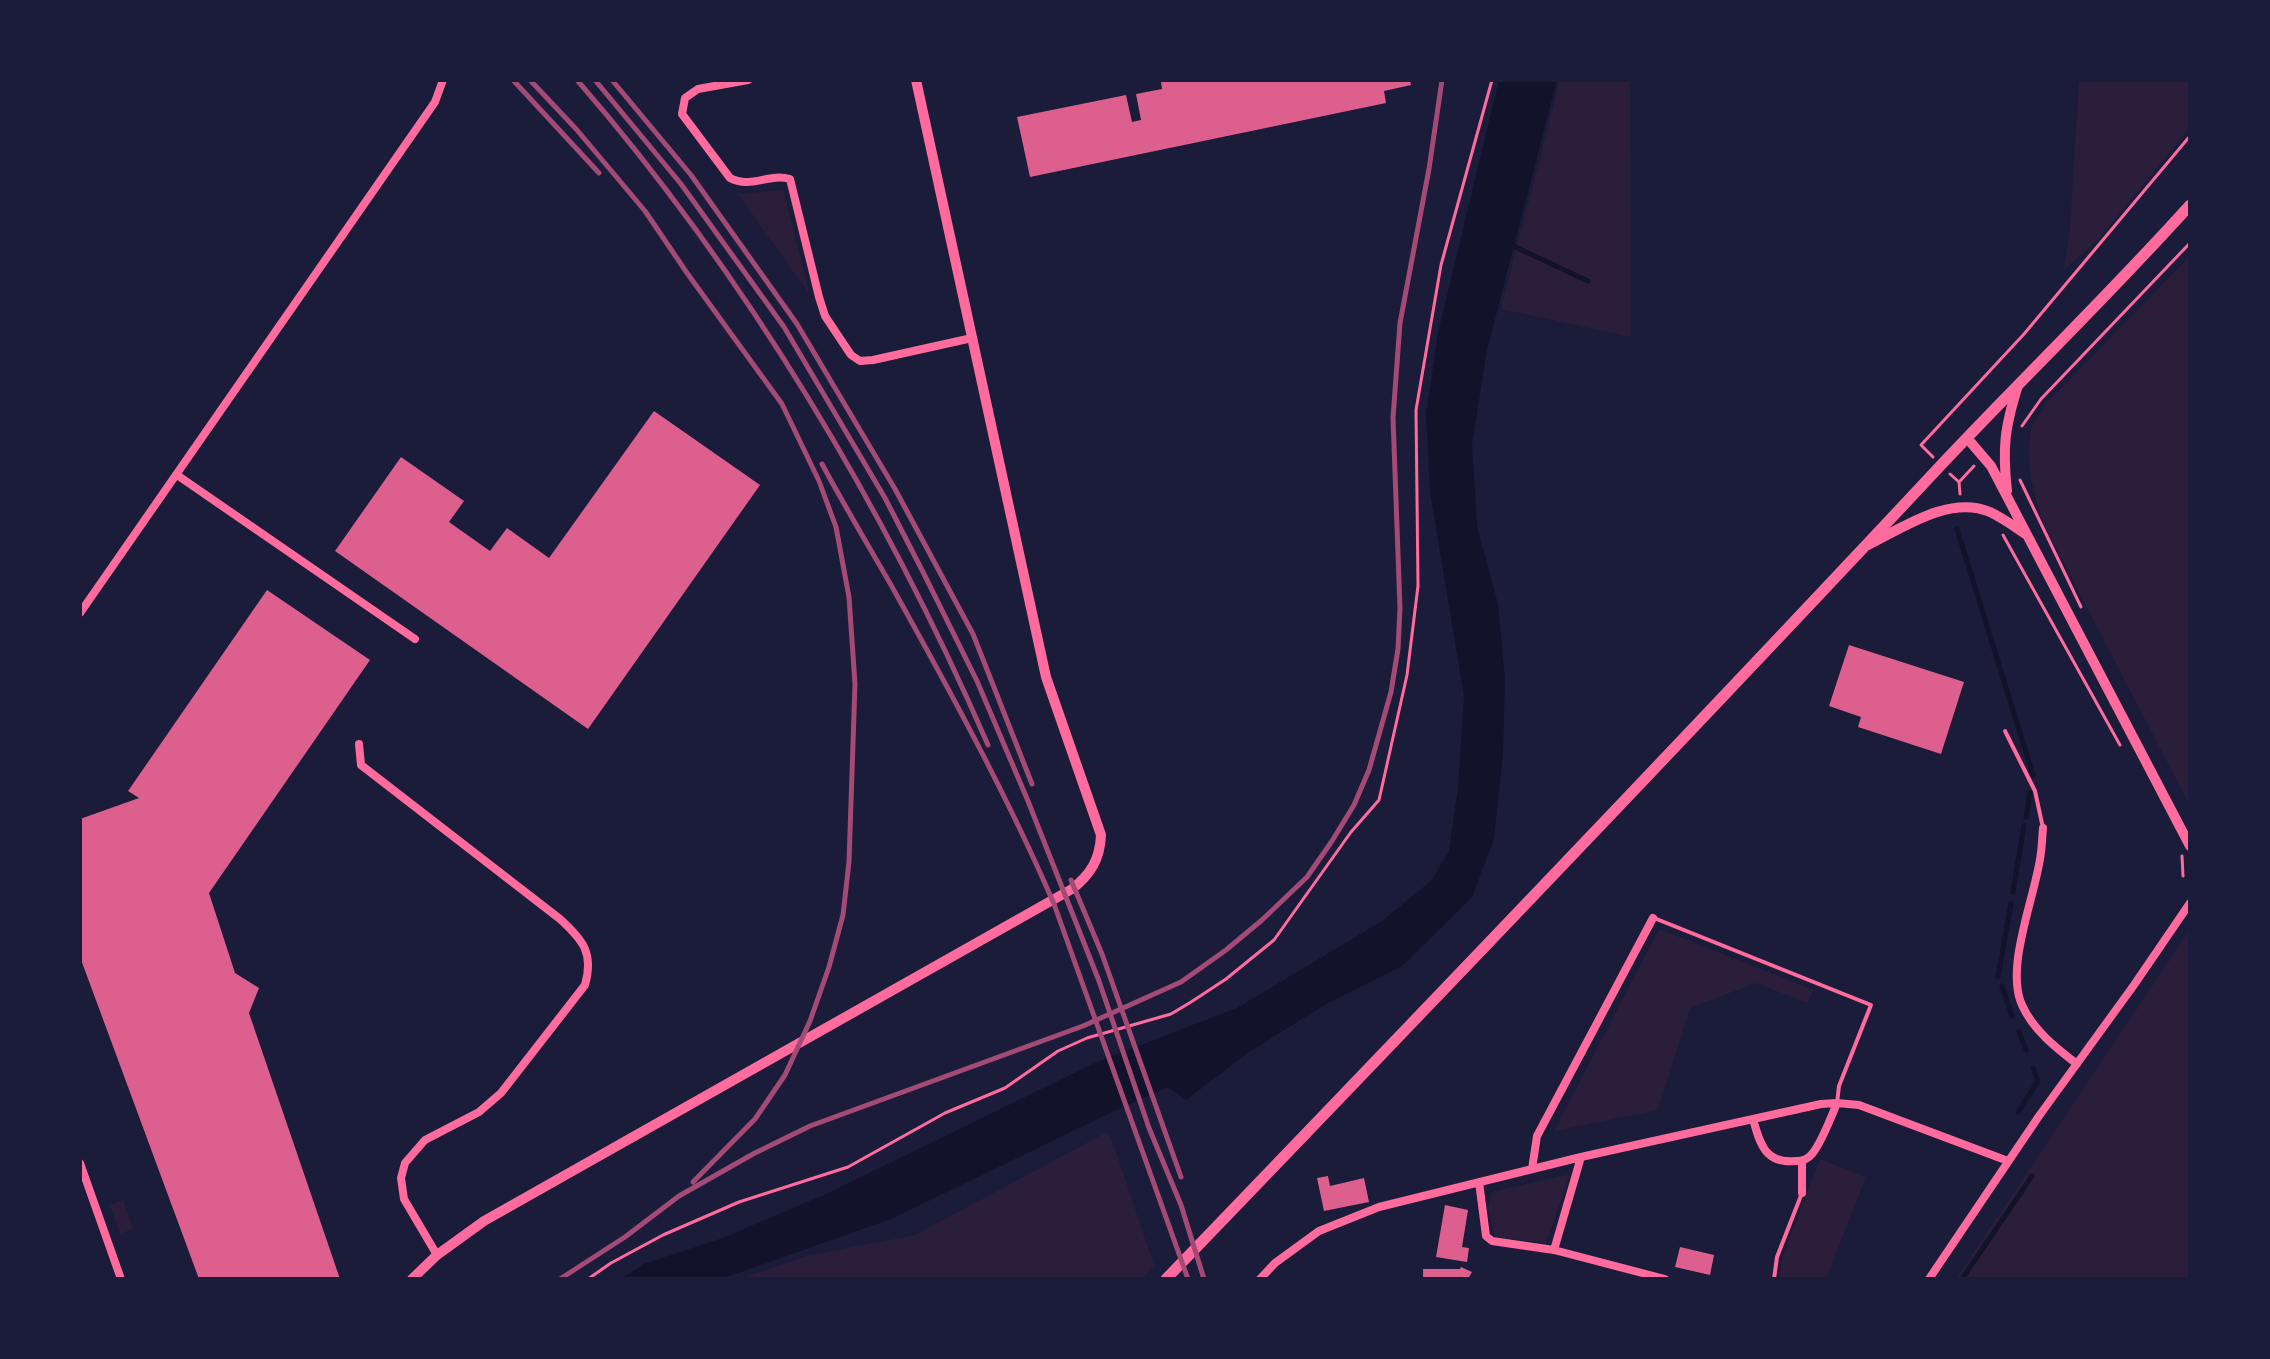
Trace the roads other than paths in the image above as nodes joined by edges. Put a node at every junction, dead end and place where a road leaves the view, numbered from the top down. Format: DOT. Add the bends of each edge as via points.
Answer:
graph roads {
  1 [pos="443,80"];
  2 [pos="748,80"];
  3 [pos="916,80"];
  4 [pos="2190,205"];
  5 [pos="972,338"];
  6 [pos="2019,384"];
  7 [pos="1967,438"];
  8 [pos="177,475"];
  9 [pos="2008,497"];
  10 [pos="2027,536"];
  11 [pos="1868,545"];
  12 [pos="80,613"];
  13 [pos="415,639"];
  14 [pos="2005,731"];
  15 [pos="359,744"];
  16 [pos="2043,828"];
  17 [pos="2184,847"];
  18 [pos="2190,903"];
  19 [pos="1653,918"];
  20 [pos="2077,1064"];
  21 [pos="1837,1103"];
  22 [pos="1753,1119"];
  23 [pos="1581,1157"];
  24 [pos="1802,1161"];
  25 [pos="2008,1161"];
  26 [pos="1532,1169"];
  27 [pos="81,1170"];
  28 [pos="1479,1182"];
  29 [pos="1802,1193"];
  30 [pos="1554,1250"];
  31 [pos="437,1255"];
  32 [pos="121,1279"];
  33 [pos="412,1279"];
  34 [pos="1166,1279"];
  35 [pos="1260,1279"];
  36 [pos="1665,1279"];
  37 [pos="1774,1279"];
  38 [pos="1929,1279"];
  1 -- 8 [label="street" via="435,102"];
  2 -- 5 [label="street" via="698,89 685,98 682,114 730,178 739,183 790,179 825,316 851,355 873,360"];
  3 -- 5 [label="street"];
  4 -- 6 [label="main road"];
  5 -- 31 [label="street" via="1046,677 1101,835 1096,863 1072,889 484,1221"];
  6 -- 7 [label="main road"];
  6 -- 9 [label="street" via="2005,428"];
  7 -- 9 [label="street"];
  7 -- 11 [label="main road"];
  8 -- 12 [label="street"];
  8 -- 13 [label="street"];
  9 -- 10 [label="street"];
  10 -- 11 [label="street" via="1989,511 1960,506"];
  10 -- 17 [label="street"];
  11 -- 34 [label="main road"];
  14 -- 16 [label="lane" via="2035,791"];
  15 -- 31 [label="street" via="361,765 570,929 587,954 585,985 501,1093 479,1112 425,1140 405,1163 404,1199"];
  16 -- 20 [label="street" via="2016,981 2021,1004 2042,1035"];
  18 -- 20 [label="street"];
  19 -- 21 [label="lane" via="1871,1005"];
  19 -- 26 [label="street" via="1537,1136"];
  20 -- 25 [label="street"];
  21 -- 22 [label="street"];
  21 -- 24 [label="street" via="1812,1154"];
  21 -- 25 [label="street" via="1859,1105"];
  22 -- 23 [label="street"];
  22 -- 24 [label="street" via="1760,1146 1771,1157"];
  23 -- 26 [label="street"];
  23 -- 30 [label="street"];
  24 -- 29 [label="street"];
  25 -- 38 [label="street"];
  26 -- 28 [label="street"];
  27 -- 32 [label="street"];
  28 -- 30 [label="street" via="1486,1236"];
  28 -- 35 [label="street" via="1348,1218 1295,1247"];
  29 -- 37 [label="lane"];
  30 -- 36 [label="street"];
  31 -- 33 [label="street"];
}
